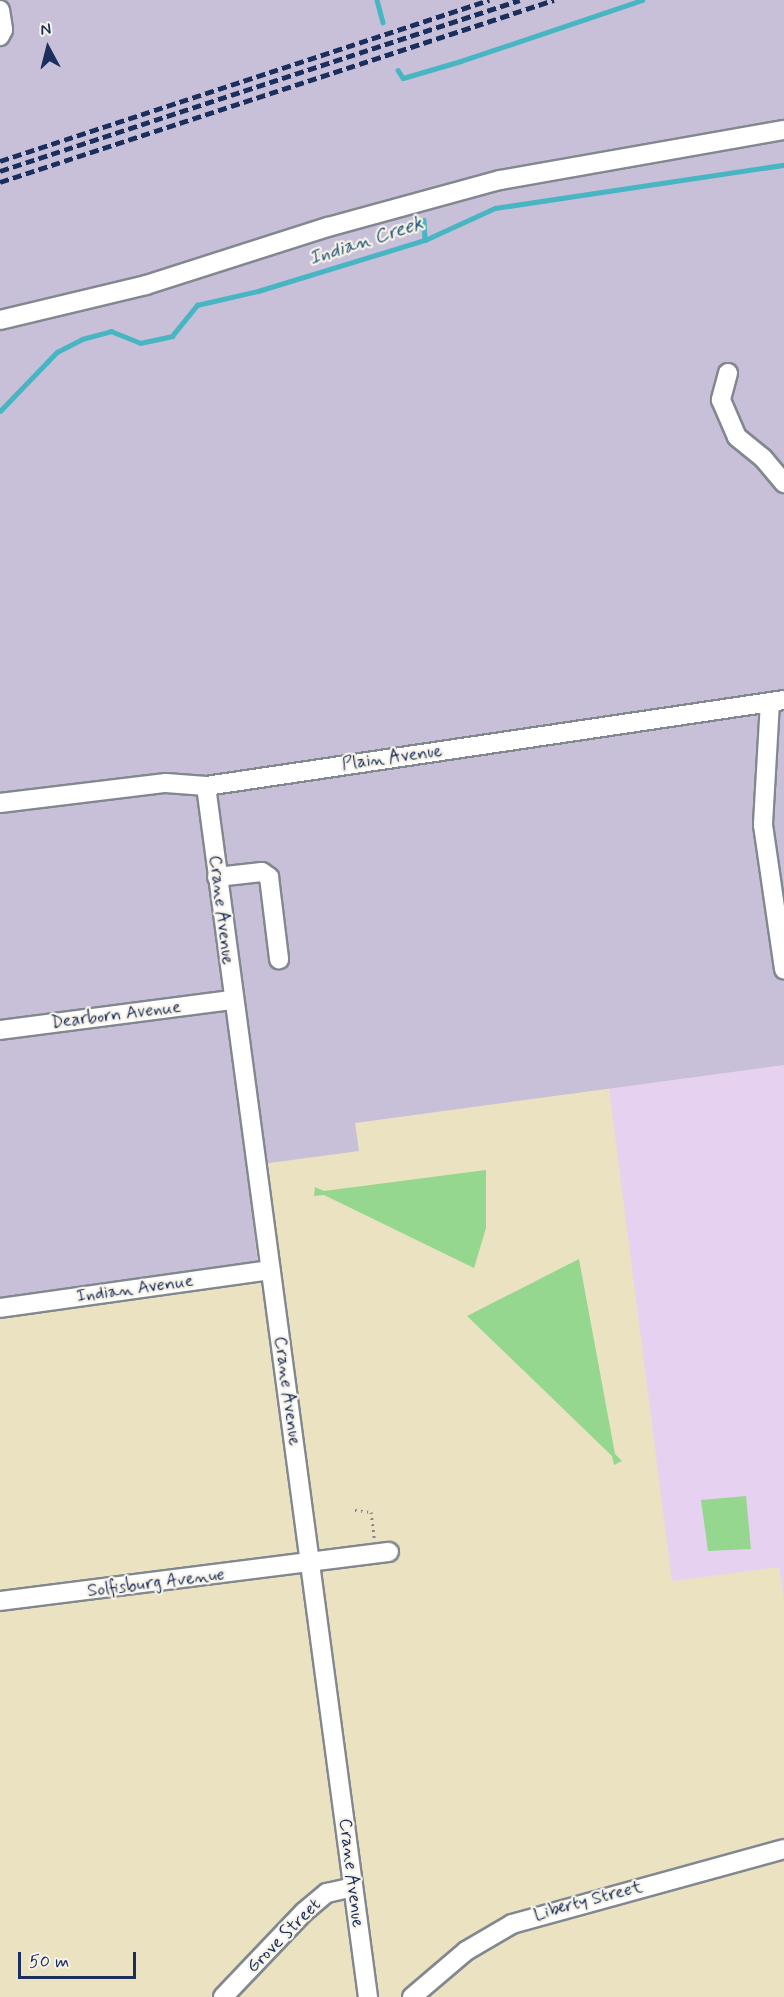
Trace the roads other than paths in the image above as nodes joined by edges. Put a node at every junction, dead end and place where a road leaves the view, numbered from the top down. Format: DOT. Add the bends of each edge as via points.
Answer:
graph roads {
  1 [pos="0,10"];
  2 [pos="0,36"];
  3 [pos="784,130"];
  4 [pos="0,320"];
  5 [pos="728,373"];
  6 [pos="784,483"];
  7 [pos="777,701"];
  8 [pos="206,786"];
  9 [pos="0,803"];
  10 [pos="217,877"];
  11 [pos="279,959"];
  12 [pos="784,969"];
  13 [pos="232,1000"];
  14 [pos="0,1030"];
  15 [pos="270,1270"];
  16 [pos="0,1308"];
  17 [pos="389,1552"];
  18 [pos="311,1564"];
  19 [pos="0,1601"];
  20 [pos="784,1850"];
  21 [pos="352,1887"];
  22 [pos="224,1997"];
  23 [pos="368,1997"];
  24 [pos="412,1997"];
  1 -- 2 [label="street"];
  3 -- 4 [label="street" via="500,180 328,226 147,285"];
  5 -- 6 [label="street" via="721,400 737,437 763,458"];
  7 -- 8 [label="street, Plain Avenue"];
  7 -- 12 [label="street" via="763,825"];
  8 -- 9 [label="street, Plain Avenue" via="166,783"];
  8 -- 10 [label="street, Crane Avenue"];
  10 -- 11 [label="street" via="262,872 269,877"];
  10 -- 13 [label="street, Crane Avenue"];
  13 -- 14 [label="street, Dearborn Avenue"];
  13 -- 15 [label="street, Crane Avenue"];
  15 -- 16 [label="street, Indian Avenue"];
  15 -- 18 [label="street, Crane Avenue"];
  17 -- 18 [label="street, Solfisburg Avenue"];
  18 -- 19 [label="street, Solfisburg Avenue"];
  18 -- 21 [label="street, Crane Avenue"];
  20 -- 24 [label="street, Liberty Street" via="512,1924 466,1951"];
  21 -- 22 [label="street, Grove Street" via="327,1893 304,1912"];
  21 -- 23 [label="street, Crane Avenue"];
}
